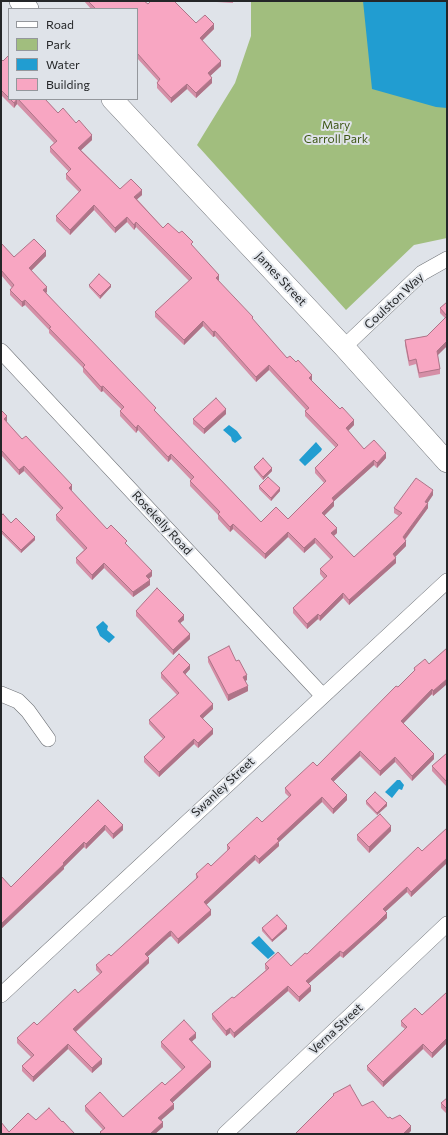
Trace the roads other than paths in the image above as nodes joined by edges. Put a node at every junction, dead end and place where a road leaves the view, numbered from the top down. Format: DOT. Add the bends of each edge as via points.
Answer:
graph roads {
  1 [pos="113,100"];
  2 [pos="447,259"];
  3 [pos="344,347"];
  4 [pos="1,351"];
  5 [pos="447,462"];
  6 [pos="447,581"];
  7 [pos="1,694"];
  8 [pos="322,695"];
  9 [pos="48,739"];
  10 [pos="447,924"];
  11 [pos="1,994"];
  12 [pos="225,1134"];
  1 -- 3 [label="street, James Street"];
  2 -- 3 [label="street, Coulston Way" via="422,273"];
  3 -- 5 [label="street, James Street"];
  4 -- 8 [label="street, Rosekelly Road"];
  6 -- 8 [label="street, Swanley Street"];
  7 -- 9 [label="street" via="18,701"];
  8 -- 11 [label="street, Swanley Street"];
  10 -- 12 [label="street, Verna Street"];
}
